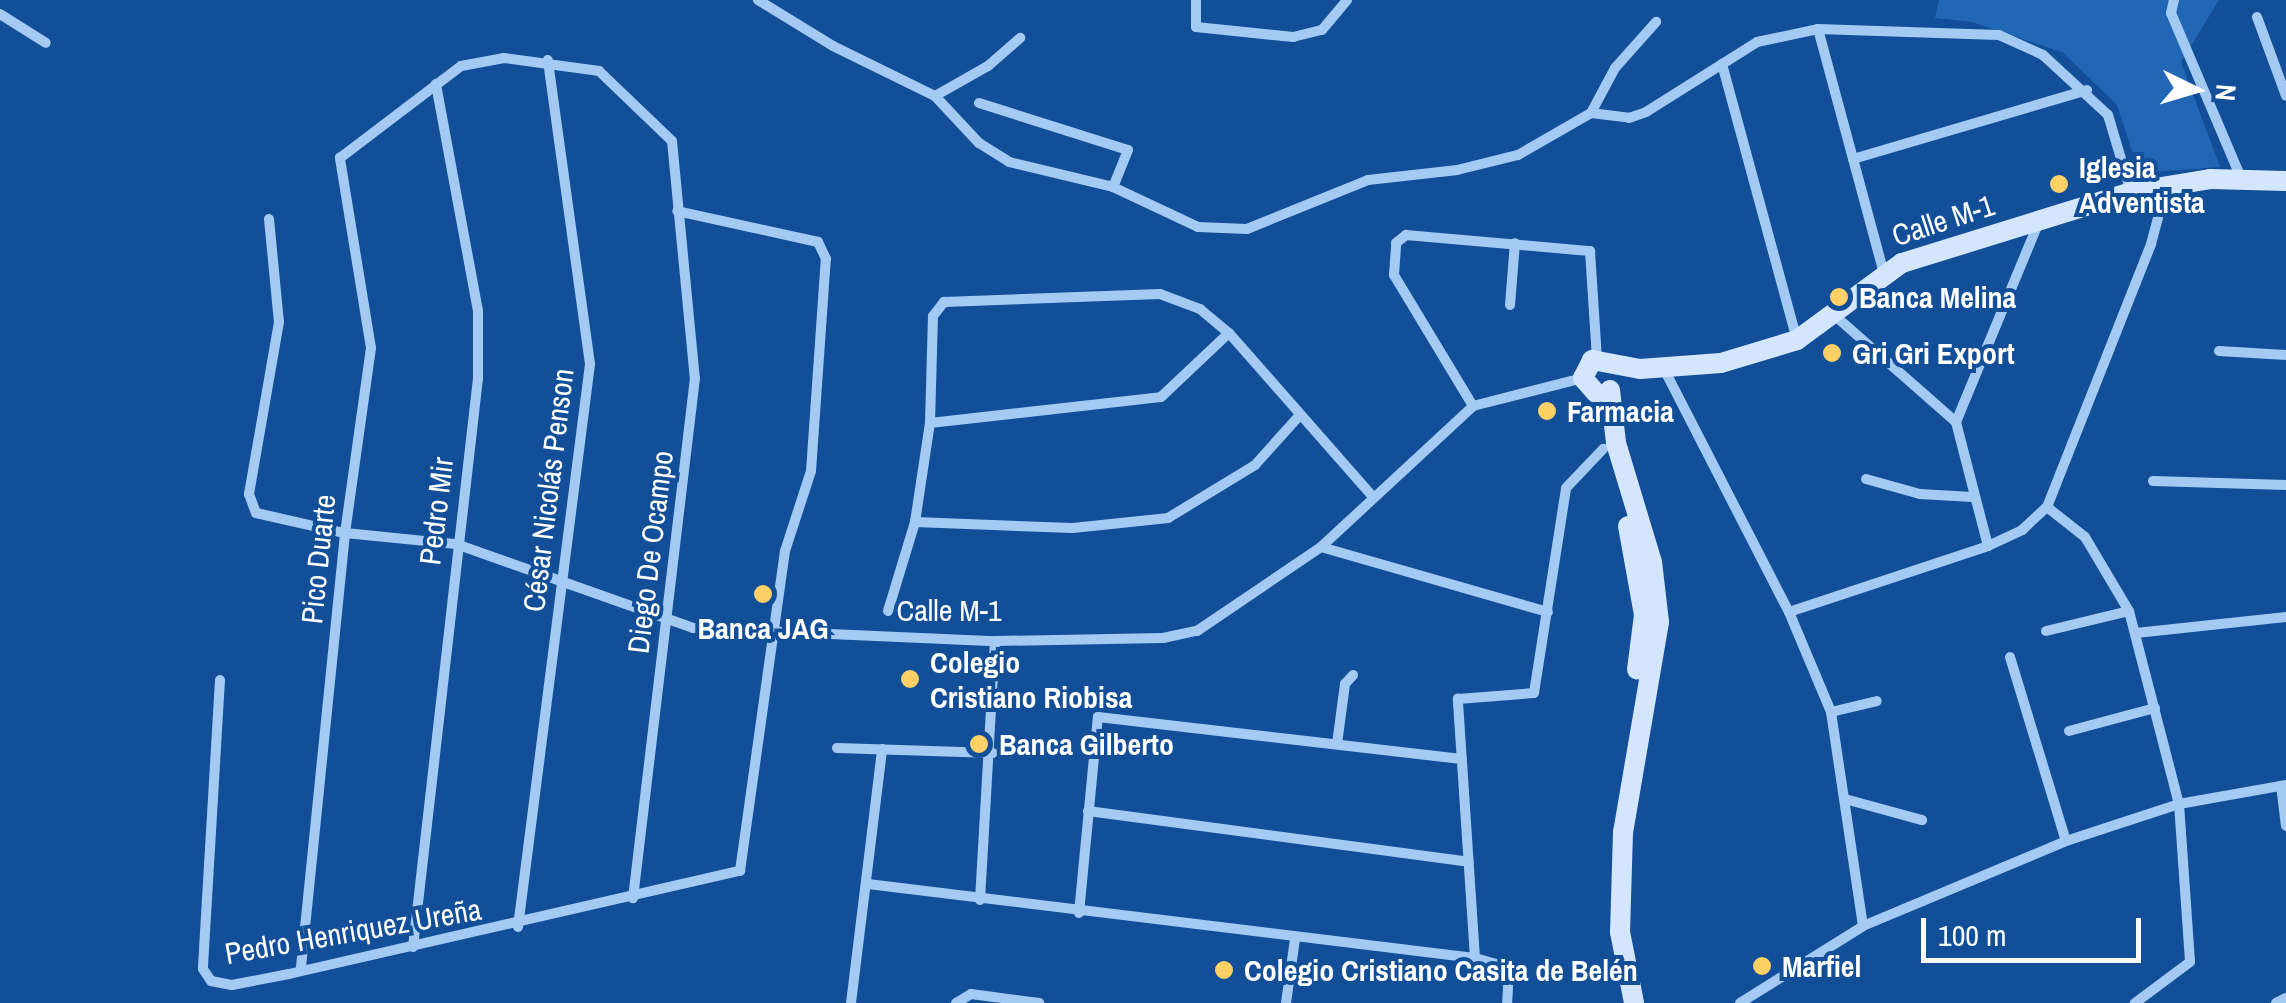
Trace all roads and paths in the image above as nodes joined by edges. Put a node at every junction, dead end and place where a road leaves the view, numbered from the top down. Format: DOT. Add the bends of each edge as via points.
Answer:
graph roads {
  1 [pos="758,0"];
  2 [pos="1196,0"];
  3 [pos="1347,0"];
  4 [pos="2174,0"];
  5 [pos="0,14"];
  6 [pos="2257,17"];
  7 [pos="1656,22"];
  8 [pos="1818,29"];
  9 [pos="1020,38"];
  10 [pos="46,43"];
  11 [pos="548,60"];
  12 [pos="1722,64"];
  13 [pos="436,84"];
  14 [pos="2087,90"];
  15 [pos="935,96"];
  16 [pos="2286,96"];
  17 [pos="979,103"];
  18 [pos="1591,112"];
  19 [pos="340,158"];
  20 [pos="1853,159"];
  21 [pos="2241,179"];
  22 [pos="2286,181"];
  23 [pos="2168,182"];
  24 [pos="1112,187"];
  25 [pos="2131,192"];
  26 [pos="677,211"];
  27 [pos="268,219"];
  28 [pos="2039,221"];
  29 [pos="1516,244"];
  30 [pos="1884,273"];
  31 [pos="1510,305"];
  32 [pos="1833,314"];
  33 [pos="1230,333"];
  34 [pos="1797,340"];
  35 [pos="2219,352"];
  36 [pos="2286,355"];
  37 [pos="1603,360"];
  38 [pos="1663,368"];
  39 [pos="1640,370"];
  40 [pos="1600,387"];
  41 [pos="1473,406"];
  42 [pos="1300,415"];
  43 [pos="1956,422"];
  44 [pos="930,423"];
  45 [pos="1603,449"];
  46 [pos="1866,479"];
  47 [pos="2152,481"];
  48 [pos="2286,485"];
  49 [pos="1372,496"];
  50 [pos="1972,497"];
  51 [pos="2047,507"];
  52 [pos="915,522"];
  53 [pos="345,532"];
  54 [pos="456,544"];
  55 [pos="1988,546"];
  56 [pos="1321,547"];
  57 [pos="562,580"];
  58 [pos="888,611"];
  59 [pos="2129,611"];
  60 [pos="1548,612"];
  61 [pos="1789,612"];
  62 [pos="2286,617"];
  63 [pos="667,622"];
  64 [pos="2046,631"];
  65 [pos="776,634"];
  66 [pos="2136,634"];
  67 [pos="995,641"];
  68 [pos="2010,657"];
  69 [pos="1354,675"];
  70 [pos="220,680"];
  71 [pos="1877,701"];
  72 [pos="2155,708"];
  73 [pos="1831,712"];
  74 [pos="2069,731"];
  75 [pos="1337,744"];
  76 [pos="836,748"];
  77 [pos="882,749"];
  78 [pos="993,753"];
  79 [pos="1462,759"];
  80 [pos="2284,786"];
  81 [pos="1845,799"];
  82 [pos="2180,804"];
  83 [pos="1088,810"];
  84 [pos="1922,820"];
  85 [pos="2286,826"];
  86 [pos="2066,840"];
  87 [pos="1469,862"];
  88 [pos="868,884"];
  89 [pos="633,898"];
  90 [pos="980,900"];
  91 [pos="1079,913"];
  92 [pos="518,926"];
  93 [pos="1862,926"];
  94 [pos="1295,939"];
  95 [pos="414,947"];
  96 [pos="1476,958"];
  97 [pos="301,967"];
  98 [pos="2286,998"];
  99 [pos="958,999"];
  100 [pos="851,1003"];
  101 [pos="1039,1003"];
  102 [pos="1286,1003"];
  103 [pos="1507,1003"];
  104 [pos="1620,1003"];
  105 [pos="1634,1003"];
  106 [pos="1740,1003"];
  107 [pos="2135,1003"];
  108 [pos="2276,1003"];
  1 -- 15 [label="street"];
  2 -- 3 [label="street" via="1196,27 1293,37 1322,30"];
  4 -- 21 [label="street" via="2172,12"];
  5 -- 10 [label="street"];
  6 -- 16 [label="street"];
  7 -- 18 [label="street" via="1615,68"];
  8 -- 12 [label="street" via="1757,42"];
  8 -- 14 [label="street" via="1999,35 2043,54"];
  8 -- 20 [label="street"];
  9 -- 15 [label="street" via="988,66"];
  11 -- 13 [label="street, Diego De Ocampo" via="504,58 461,66"];
  11 -- 26 [label="street, Diego De Ocampo" via="599,71 667,132"];
  11 -- 57 [label="street, César Nicolás Penson" via="590,364"];
  12 -- 18 [label="street" via="1646,112 1629,118"];
  12 -- 34 [label="street"];
  13 -- 19 [label="street, Diego De Ocampo"];
  13 -- 54 [label="street, Pedro Mir" via="478,311 478,378"];
  14 -- 20 [label="street"];
  14 -- 25 [label="street" via="2108,116"];
  15 -- 24 [label="street" via="978,143 1009,162"];
  17 -- 24 [label="street" via="1128,150"];
  18 -- 24 [label="street" via="1518,154 1458,170 1368,180 1247,229 1198,227"];
  19 -- 53 [label="street, Pico Duarte" via="371,348"];
  20 -- 30 [label="street"];
  21 -- 22 [label="street, Calle M-1"];
  21 -- 23 [label="street, Calle M-1"];
  23 -- 25 [label="street, Calle M-1"];
  23 -- 51 [label="street" via="2151,244"];
  25 -- 28 [label="street, Calle M-1"];
  26 -- 63 [label="street, Diego De Ocampo" via="695,378"];
  26 -- 65 [label="street" via="818,242 826,259 812,471 785,551"];
  27 -- 53 [label="street, Calle M-1" via="279,322 250,506 256,513"];
  28 -- 30 [label="street, Calle M-1"];
  28 -- 43 [label="street"];
  29 -- 31 [label="street"];
  29 -- 37 [label="street" via="1590,251"];
  29 -- 41 [label="street" via="1406,235 1396,243 1394,274"];
  30 -- 32 [label="street, Calle M-1"];
  32 -- 34 [label="street, Calle M-1"];
  32 -- 43 [label="street"];
  33 -- 42 [label="street"];
  33 -- 44 [label="street" via="1161,397"];
  33 -- 44 [label="street" via="1200,309 1160,294 944,302 932,316"];
  34 -- 38 [label="street, Calle M-1" via="1721,363"];
  35 -- 36 [label="street"];
  37 -- 39 [label="street, Calle M-1"];
  37 -- 40 [label="street"];
  37 -- 40 [label="street" via="1617,374"];
  38 -- 39 [label="street, Calle M-1"];
  38 -- 61 [label="street"];
  39 -- 40 [label="street, Calle M-1"];
  40 -- 41 [label="street, Calle M-1"];
  40 -- 45 [label="street"];
  40 -- 105 [label="street" via="1652,562 1658,607 1622,832 1620,932"];
  41 -- 49 [label="street, Calle M-1"];
  42 -- 49 [label="street"];
  42 -- 52 [label="street" via="1256,465 1168,518 1073,528"];
  43 -- 50 [label="street"];
  44 -- 52 [label="street"];
  45 -- 60 [label="street" via="1566,488"];
  45 -- 104 [label="street" via="1632,537 1644,615 1606,890"];
  46 -- 50 [label="street" via="1920,494"];
  47 -- 48 [label="street"];
  49 -- 56 [label="street, Calle M-1"];
  50 -- 55 [label="street"];
  51 -- 55 [label="street" via="2022,530"];
  51 -- 59 [label="street" via="2085,536"];
  52 -- 58 [label="street"];
  53 -- 54 [label="street, Calle M-1"];
  53 -- 97 [label="street, Pico Duarte"];
  54 -- 57 [label="street, Calle M-1"];
  54 -- 95 [label="street, Pedro Mir"];
  55 -- 61 [label="street"];
  56 -- 60 [label="street"];
  56 -- 67 [label="street, Calle M-1" via="1197,631 1163,638"];
  57 -- 63 [label="street, Calle M-1"];
  57 -- 92 [label="street, César Nicolás Penson"];
  59 -- 64 [label="street"];
  59 -- 66 [label="street"];
  60 -- 79 [label="street" via="1534,693 1460,696"];
  61 -- 73 [label="street"];
  62 -- 66 [label="street"];
  63 -- 65 [label="street, Calle M-1"];
  63 -- 89 [label="street, Diego De Ocampo"];
  65 -- 67 [label="street, Calle M-1"];
  65 -- 89 [label="street, Pedro Henriquez Ureña" via="740,871"];
  66 -- 72 [label="street"];
  67 -- 78 [label="street"];
  68 -- 86 [label="street"];
  69 -- 75 [label="street" via="1344,684"];
  70 -- 97 [label="street, Pedro Henriquez Ureña" via="203,969 211,981 232,985"];
  71 -- 73 [label="street"];
  72 -- 74 [label="street"];
  72 -- 82 [label="street"];
  73 -- 81 [label="street"];
  75 -- 79 [label="street"];
  75 -- 83 [label="street" via="1103,715 1096,722"];
  76 -- 77 [label="street"];
  77 -- 78 [label="street"];
  77 -- 88 [label="street"];
  78 -- 90 [label="street"];
  79 -- 87 [label="street"];
  80 -- 82 [label="street"];
  80 -- 85 [label="street"];
  81 -- 84 [label="street"];
  81 -- 93 [label="street"];
  82 -- 86 [label="street"];
  82 -- 107 [label="street" via="2190,962"];
  83 -- 87 [label="street"];
  83 -- 91 [label="street"];
  86 -- 93 [label="street"];
  87 -- 96 [label="street"];
  88 -- 90 [label="street"];
  88 -- 100 [label="street"];
  89 -- 92 [label="street, Pedro Henriquez Ureña"];
  90 -- 91 [label="street"];
  91 -- 94 [label="street"];
  92 -- 95 [label="street, Pedro Henriquez Ureña"];
  93 -- 106 [label="street"];
  94 -- 96 [label="street"];
  94 -- 102 [label="street"];
  95 -- 97 [label="street, Pedro Henriquez Ureña"];
  96 -- 103 [label="street" via="1503,963 1510,974"];
  98 -- 108 [label="street"];
  99 -- 101 [label="street"];
}
